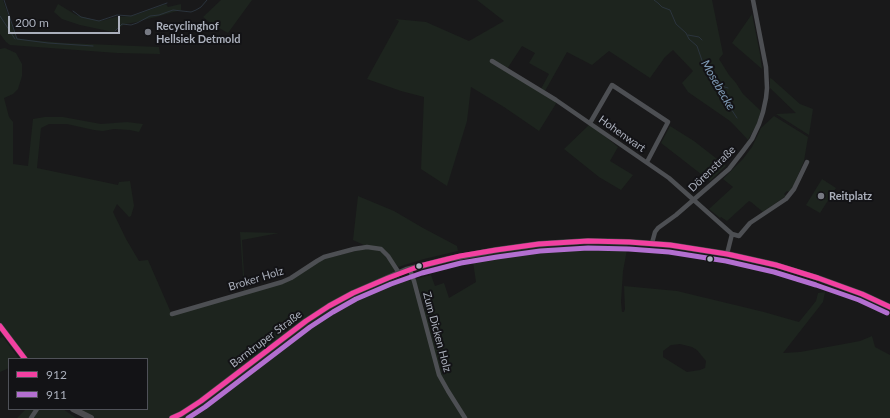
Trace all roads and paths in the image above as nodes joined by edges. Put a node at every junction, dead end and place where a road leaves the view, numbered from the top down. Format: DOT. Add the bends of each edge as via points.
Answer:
graph roads {
  1 [pos="753,0"];
  2 [pos="492,61"];
  3 [pos="590,123"];
  4 [pos="647,162"];
  5 [pos="807,162"];
  6 [pos="693,200"];
  7 [pos="732,234"];
  8 [pos="652,243"];
  9 [pos="727,254"];
  10 [pos="410,270"];
  11 [pos="399,273"];
  12 [pos="890,307"];
  13 [pos="172,314"];
  14 [pos="0,326"];
  15 [pos="24,358"];
  16 [pos="37,410"];
  17 [pos="75,410"];
  18 [pos="31,418"];
  19 [pos="91,418"];
  20 [pos="172,418"];
  21 [pos="465,418"];
  1 -- 6 [label="street, Dörenstraße" via="766,67 767,88 763,112 744,151"];
  2 -- 3 [label="street, Hohenwart"];
  3 -- 4 [label="street, Hohenwart"];
  3 -- 4 [label="street" via="612,85 668,122"];
  4 -- 6 [label="street, Hohenwart"];
  5 -- 7 [label="street" via="794,189 786,198 750,223 739,236"];
  6 -- 7 [label="street, Hohenwart"];
  6 -- 8 [label="street, Dörenstraße" via="658,228"];
  7 -- 9 [label="street"];
  8 -- 9 [label="main road, Barntruper Straße"];
  8 -- 10 [label="main road, Barntruper Straße" via="588,241 503,248 442,260"];
  9 -- 12 [label="main road, Barntruper Straße" via="792,269"];
  10 -- 11 [label="main road, Barntruper Straße"];
  10 -- 21 [label="street, Zum Dicken Holz" via="439,375"];
  11 -- 13 [label="street, Broker Holz" via="381,249 354,249 317,260 282,282"];
  11 -- 20 [label="main road, Barntruper Straße" via="353,293 317,313 202,401"];
  14 -- 15 [label="main road"];
  16 -- 18 [label="street"];
  17 -- 19 [label="main road"];
}
